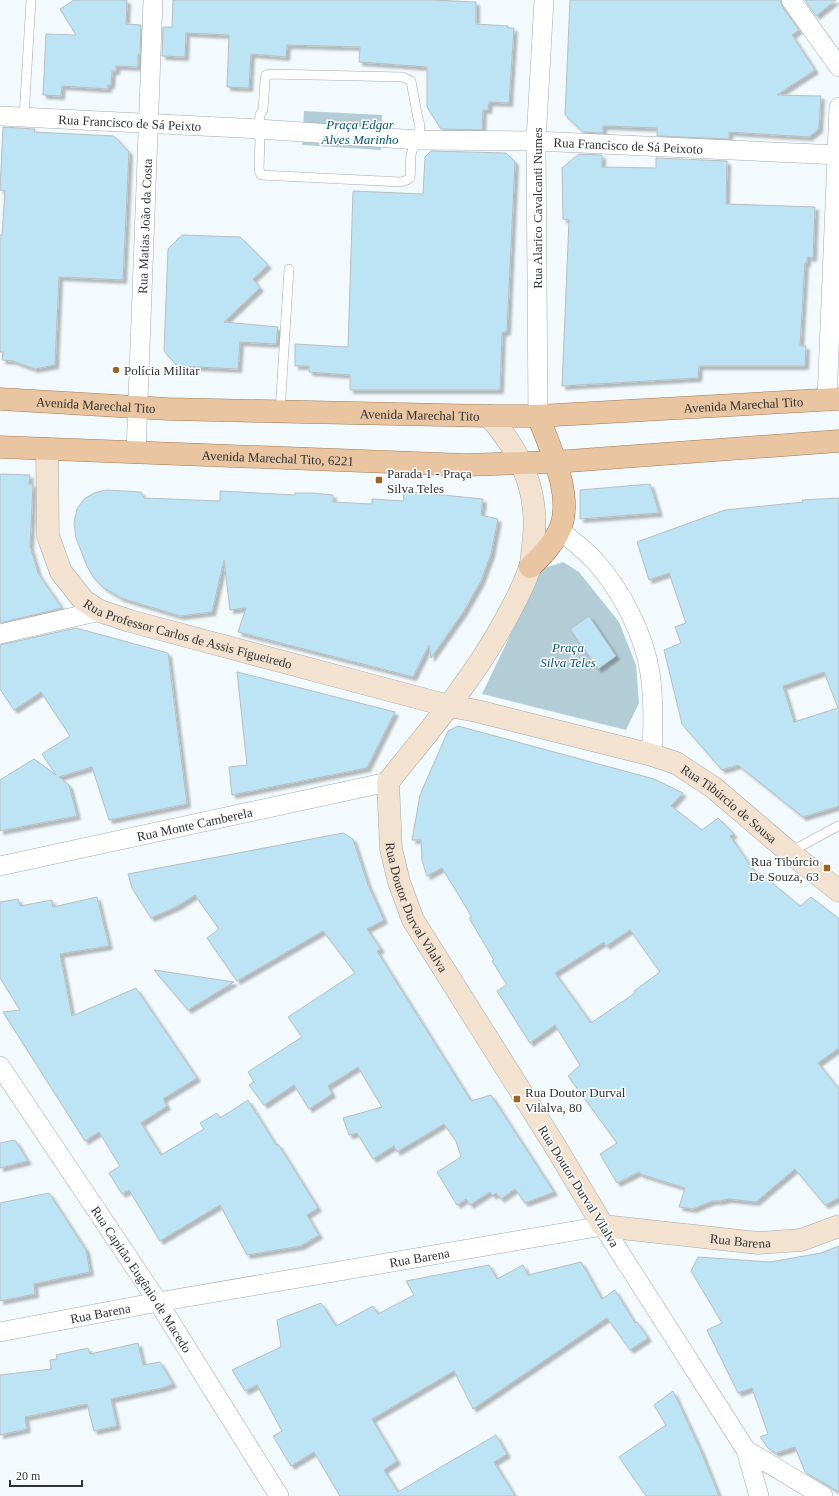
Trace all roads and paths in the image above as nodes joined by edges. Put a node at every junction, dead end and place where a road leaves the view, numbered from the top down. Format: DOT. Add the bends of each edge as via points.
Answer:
graph roads {
  1 [pos="31,0"];
  2 [pos="153,0"];
  3 [pos="544,0"];
  4 [pos="791,0"];
  5 [pos="839,67"];
  6 [pos="839,107"];
  7 [pos="0,116"];
  8 [pos="24,117"];
  9 [pos="147,124"];
  10 [pos="259,129"];
  11 [pos="418,140"];
  12 [pos="536,141"];
  13 [pos="838,155"];
  14 [pos="288,268"];
  15 [pos="0,399"];
  16 [pos="833,400"];
  17 [pos="137,407"];
  18 [pos="280,412"];
  19 [pos="489,416"];
  20 [pos="538,416"];
  21 [pos="839,442"];
  22 [pos="0,447"];
  23 [pos="47,449"];
  24 [pos="136,453"];
  25 [pos="556,462"];
  26 [pos="522,464"];
  27 [pos="559,530"];
  28 [pos="530,567"];
  29 [pos="100,611"];
  30 [pos="0,634"];
  31 [pos="449,706"];
  32 [pos="652,755"];
  33 [pos="388,782"];
  34 [pos="838,826"];
  35 [pos="789,852"];
  36 [pos="0,866"];
  37 [pos="839,891"];
  38 [pos="0,1066"];
  39 [pos="604,1226"];
  40 [pos="839,1226"];
  41 [pos="158,1302"];
  42 [pos="0,1332"];
  43 [pos="746,1450"];
  44 [pos="279,1496"];
  45 [pos="759,1496"];
  46 [pos="823,1496"];
  1 -- 8 [label="lane"];
  2 -- 9 [label="street, Rua Matias João da Costa"];
  3 -- 12 [label="street, Rua Alarico Cavalcanti Numes"];
  4 -- 5 [label="street"];
  6 -- 13 [label="street"];
  7 -- 8 [label="street, Rua Francisco de Sá Peixto"];
  8 -- 9 [label="street, Rua Francisco de Sá Peixto"];
  9 -- 10 [label="street, Rua Francisco de Sá Peixto"];
  9 -- 17 [label="street, Rua Matias João da Costa"];
  10 -- 11 [label="street, Rua Francisco de Sá Peixto"];
  10 -- 11 [label="lane" via="261,175 404,182 410,178 413,145"];
  10 -- 11 [label="lane" via="267,74 403,77 413,84 420,122"];
  11 -- 12 [label="street, Rua Francisco de Sá Peixoto"];
  12 -- 13 [label="street, Rua Francisco de Sá Peixoto"];
  12 -- 20 [label="street, Rua Alarico Cavalcanti Numes"];
  13 -- 16 [label="street"];
  14 -- 18 [label="lane"];
  15 -- 17 [label="main road, Avenida Marechal Tito"];
  16 -- 20 [label="main road, Avenida Marechal Tito"];
  17 -- 18 [label="main road, Avenida Marechal Tito"];
  17 -- 24 [label="street, Rua Matias João da Costa"];
  18 -- 19 [label="main road, Avenida Marechal Tito"];
  19 -- 20 [label="main road, Avenida Marechal Tito"];
  19 -- 26 [label="main road" via="513,446"];
  20 -- 25 [label="main road"];
  21 -- 25 [label="main road"];
  22 -- 23 [label="main road, Avenida Marechal Tito, 6221"];
  23 -- 24 [label="main road, Avenida Marechal Tito, 6221"];
  23 -- 29 [label="main road, Rua Professor Carlos de Assis Figueiredo" via="48,536 60,572 84,601"];
  24 -- 26 [label="main road, Avenida Marechal Tito, 6221" via="458,465"];
  25 -- 26 [label="main road, Avenida Marechal Tito, 6221"];
  25 -- 27 [label="main road" via="564,501"];
  26 -- 28 [label="main road" via="532,493 535,528"];
  27 -- 28 [label="main road" via="549,548"];
  27 -- 32 [label="street" via="585,551 612,582 642,641 650,673 653,706"];
  28 -- 31 [label="main road" via="495,640"];
  29 -- 30 [label="street"];
  29 -- 31 [label="main road, Rua Professor Carlos de Assis Figueiredo"];
  31 -- 32 [label="main road"];
  31 -- 33 [label="main road"];
  32 -- 35 [label="main road, Rua Tibúrcio de Sousa" via="676,763 704,781"];
  33 -- 36 [label="street, Rua Monte Camberela"];
  33 -- 39 [label="main road, Rua Doutor Durval Vilalva" via="391,849 399,882 413,920"];
  34 -- 35 [label="lane"];
  35 -- 37 [label="main road, Rua Tibúrcio de Sousa"];
  38 -- 41 [label="street, Rua Capitão Eugênio de Macedo"];
  39 -- 40 [label="main road, Rua Barena" via="758,1243 801,1240"];
  39 -- 41 [label="street, Rua Barena"];
  39 -- 43 [label="street, Rua Doutor Durval Vilalva"];
  41 -- 42 [label="street, Rua Barena"];
  41 -- 44 [label="street, Rua Capitão Eugênio de Macedo"];
  43 -- 45 [label="street, Rua Doutor Durval Vilalva"];
  43 -- 46 [label="street"];
}
